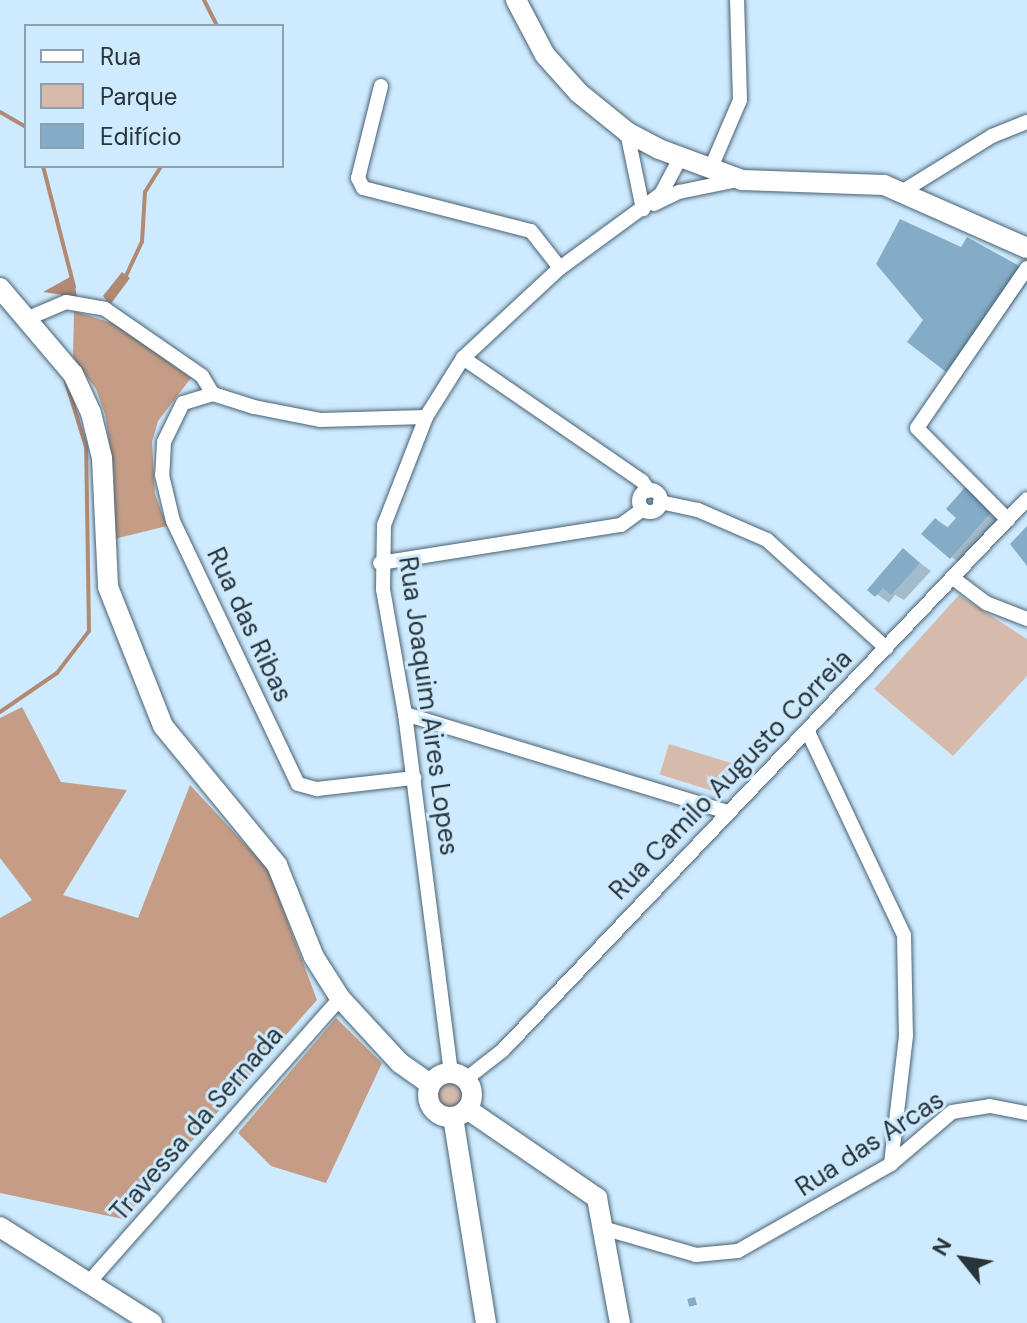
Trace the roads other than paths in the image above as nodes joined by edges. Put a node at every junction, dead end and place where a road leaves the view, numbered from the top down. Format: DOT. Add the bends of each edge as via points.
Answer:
graph roads {
  1 [pos="516,0"];
  2 [pos="737,0"];
  3 [pos="381,86"];
  4 [pos="1027,122"];
  5 [pos="627,132"];
  6 [pos="680,159"];
  7 [pos="710,170"];
  8 [pos="742,180"];
  9 [pos="900,193"];
  10 [pos="643,209"];
  11 [pos="1027,248"];
  12 [pos="560,268"];
  13 [pos="1027,268"];
  14 [pos="0,288"];
  15 [pos="26,319"];
  16 [pos="463,358"];
  17 [pos="213,394"];
  18 [pos="426,417"];
  19 [pos="649,491"];
  20 [pos="1027,499"];
  21 [pos="660,502"];
  22 [pos="643,509"];
  23 [pos="1008,520"];
  24 [pos="380,563"];
  25 [pos="953,578"];
  26 [pos="1027,619"];
  27 [pos="886,648"];
  28 [pos="405,714"];
  29 [pos="808,732"];
  30 [pos="414,778"];
  31 [pos="728,812"];
  32 [pos="340,998"];
  33 [pos="458,1076"];
  34 [pos="430,1084"];
  35 [pos="460,1113"];
  36 [pos="1027,1113"];
  37 [pos="891,1164"];
  38 [pos="0,1227"];
  39 [pos="606,1229"];
  40 [pos="90,1281"];
  41 [pos="152,1323"];
  42 [pos="486,1323"];
  43 [pos="620,1323"];
  1 -- 5 [label="street" via="545,55 579,93"];
  2 -- 7 [label="street" via="740,100"];
  3 -- 12 [label="street" via="358,178 363,188 531,231"];
  4 -- 9 [label="street" via="992,136"];
  5 -- 6 [label="street"];
  5 -- 10 [label="street"];
  6 -- 7 [label="street"];
  6 -- 10 [label="street" via="661,194"];
  7 -- 8 [label="street"];
  8 -- 9 [label="street" via="850,182 884,185"];
  8 -- 10 [label="street" via="679,192"];
  9 -- 11 [label="street"];
  10 -- 12 [label="street, Rua Joaquim Aires Lopes"];
  12 -- 16 [label="street, Rua Joaquim Aires Lopes"];
  13 -- 23 [label="street" via="917,428"];
  14 -- 15 [label="street"];
  15 -- 17 [label="street" via="66,302 105,309 202,376"];
  15 -- 32 [label="street" via="73,374 91,413 102,458 108,587 163,726 277,865 314,957"];
  16 -- 18 [label="street, Rua Joaquim Aires Lopes"];
  16 -- 19 [label="street" via="642,481"];
  17 -- 18 [label="street" via="320,420"];
  17 -- 30 [label="street, Rua das Ribas" via="183,403 164,442 162,475 173,521 298,784 317,789"];
  18 -- 24 [label="street, Rua Joaquim Aires Lopes" via="384,525"];
  19 -- 21 [label="street" via="658,494"];
  19 -- 22 [label="street" via="640,496"];
  20 -- 23 [label="street, Rua Camilo Augusto Correia"];
  21 -- 22 [label="street" via="652,512"];
  21 -- 27 [label="street" via="698,510 767,540"];
  22 -- 24 [label="street" via="621,525"];
  23 -- 25 [label="street, Rua Camilo Augusto Correia"];
  24 -- 28 [label="street, Rua Joaquim Aires Lopes"];
  25 -- 26 [label="street" via="986,603"];
  25 -- 27 [label="street, Rua Camilo Augusto Correia"];
  27 -- 29 [label="street, Rua Camilo Augusto Correia"];
  28 -- 30 [label="street, Rua Joaquim Aires Lopes"];
  28 -- 31 [label="street"];
  29 -- 31 [label="street, Rua Camilo Augusto Correia"];
  29 -- 37 [label="street" via="904,935 906,1036"];
  30 -- 33 [label="street, Rua Joaquim Aires Lopes"];
  31 -- 33 [label="street, Rua Camilo Augusto Correia" via="503,1050"];
  32 -- 34 [label="street" via="400,1063"];
  32 -- 40 [label="street, Travessa da Sernada"];
  33 -- 34 [label="street"];
  33 -- 35 [label="street" via="472,1097"];
  34 -- 35 [label="street" via="430,1105 439,1115"];
  35 -- 39 [label="street" via="597,1198"];
  35 -- 42 [label="street"];
  36 -- 37 [label="street, Rua das Arcas" via="990,1106 952,1112"];
  37 -- 39 [label="street, Rua das Arcas" via="738,1251 696,1255"];
  38 -- 40 [label="street"];
  39 -- 43 [label="street"];
  40 -- 41 [label="street"];
}
